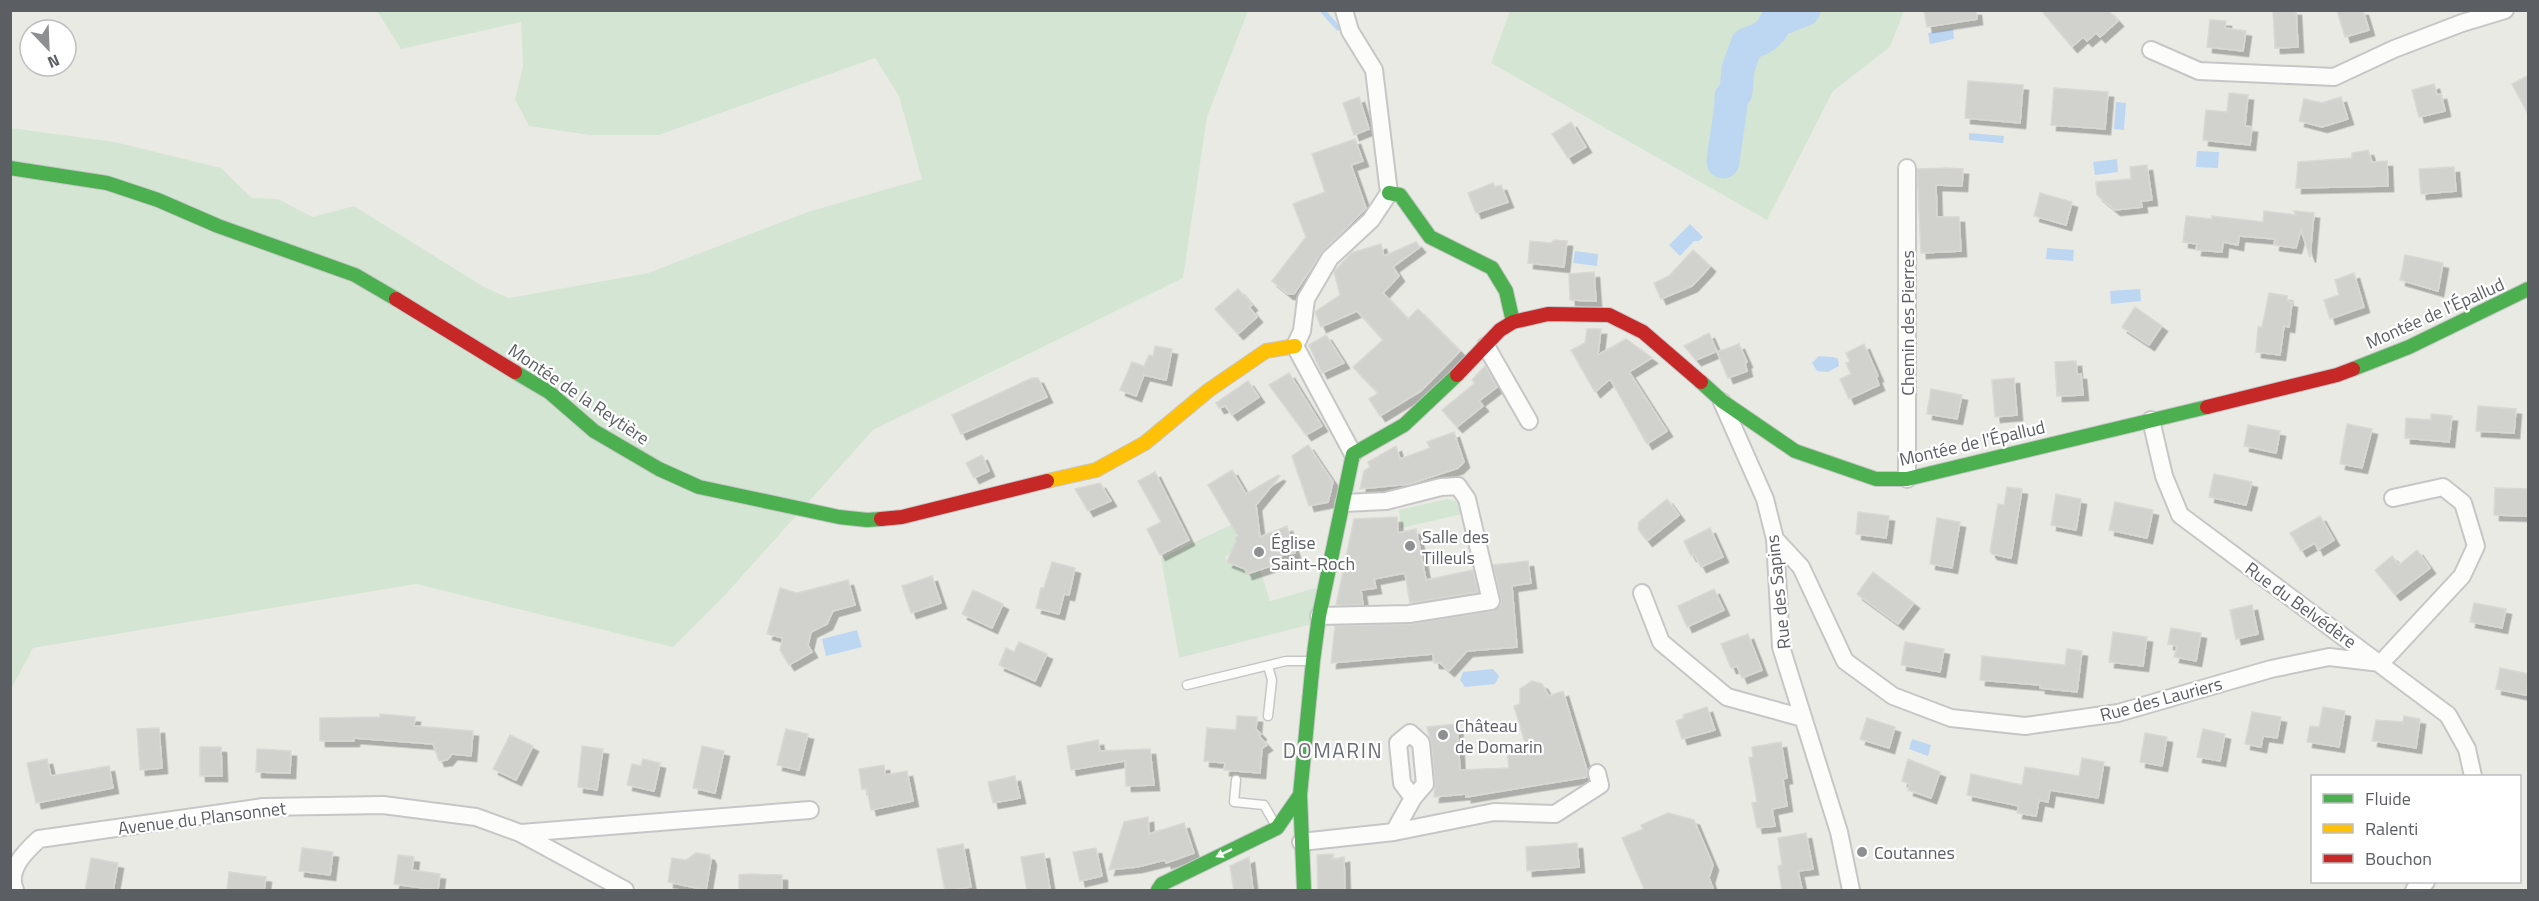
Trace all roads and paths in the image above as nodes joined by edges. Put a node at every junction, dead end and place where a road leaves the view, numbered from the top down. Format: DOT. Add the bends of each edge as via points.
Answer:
graph roads {
  1 [pos="1344,10"];
  2 [pos="2505,10"];
  3 [pos="2151,50"];
  4 [pos="10,168"];
  5 [pos="1907,168"];
  6 [pos="1389,193"];
  7 [pos="2529,289"];
  8 [pos="1513,322"];
  9 [pos="1295,346"];
  10 [pos="1486,346"];
  11 [pos="1722,401"];
  12 [pos="2151,420"];
  13 [pos="1529,421"];
  14 [pos="1353,454"];
  15 [pos="1908,479"];
  16 [pos="2393,498"];
  17 [pos="1344,503"];
  18 [pos="1775,539"];
  19 [pos="1642,593"];
  20 [pos="1319,616"];
  21 [pos="1313,661"];
  22 [pos="2380,663"];
  23 [pos="1268,666"];
  24 [pos="1187,686"];
  25 [pos="1268,716"];
  26 [pos="1803,718"];
  27 [pos="1597,772"];
  28 [pos="2473,775"];
  29 [pos="1236,780"];
  30 [pos="1300,795"];
  31 [pos="1413,798"];
  32 [pos="810,810"];
  33 [pos="1277,828"];
  34 [pos="1394,832"];
  35 [pos="520,833"];
  36 [pos="1302,849"];
  37 [pos="1157,888"];
  38 [pos="15,891"];
  39 [pos="625,891"];
  40 [pos="1304,891"];
  41 [pos="1851,891"];
  1 -- 6 [label="street" via="1350,31 1374,70"];
  2 -- 3 [label="street" via="2413,41 2334,76 2199,71"];
  4 -- 9 [label="street, Montée de la Reytière" via="107,183 355,275 549,392 594,431 659,469 699,487 839,517 902,517 1096,470 1145,443 1209,390 1266,351"];
  5 -- 15 [label="street, Chemin des Pierres"];
  6 -- 8 [label="street" via="1400,195 1430,237 1492,268 1506,291"];
  6 -- 9 [label="street" via="1371,220 1330,258 1306,299 1302,331"];
  7 -- 12 [label="street, Montée de l'Épallud" via="2409,347 2337,375"];
  8 -- 10 [label="street, Montée de l'Épallud"];
  8 -- 11 [label="street, Montée de l'Épallud" via="1548,314 1608,315 1643,332"];
  9 -- 14 [label="street"];
  10 -- 13 [label="street"];
  10 -- 14 [label="street, Montée de l'Épallud" via="1404,425"];
  11 -- 15 [label="street, Montée de l'Épallud" via="1795,451 1876,479"];
  11 -- 18 [label="street, Rue des Sapins" via="1765,499"];
  12 -- 15 [label="street, Montée de l'Épallud"];
  12 -- 22 [label="street, Rue du Belvédère" via="2164,476 2180,515"];
  14 -- 17 [label="street"];
  16 -- 22 [label="street" via="2443,487 2463,503 2476,546 2462,576"];
  17 -- 20 [label="street"];
  17 -- 20 [label="street" via="1386,501 1458,486 1467,499 1491,601 1409,614"];
  18 -- 22 [label="street, Rue des Lauriers" via="1802,567 1845,661 1893,696 1951,718 2025,726 2118,713 2271,669 2329,657"];
  18 -- 26 [label="street, Rue des Sapins" via="1782,647"];
  19 -- 26 [label="street" via="1661,642 1727,697"];
  20 -- 21 [label="street"];
  21 -- 23 [label="lane"];
  21 -- 30 [label="street"];
  22 -- 28 [label="street, Rue du Belvédère" via="2448,715 2467,749"];
  23 -- 24 [label="lane"];
  23 -- 25 [label="lane" via="1272,680"];
  26 -- 41 [label="street, Rue des Sapins" via="1839,832"];
  27 -- 34 [label="street" via="1600,785 1555,814 1494,812"];
  29 -- 33 [label="lane" via="1234,802 1264,805"];
  30 -- 33 [label="street"];
  30 -- 36 [label="street"];
  31 -- 34 [label="street"];
  32 -- 35 [label="street"];
  33 -- 36 [label="street"];
  33 -- 37 [label="street, one-way"];
  34 -- 36 [label="street"];
  35 -- 38 [label="street, Avenue du Plansonnet" via="476,817 383,805 262,807 39,839 19,858"];
  35 -- 39 [label="street, Avenue du Plansonnet"];
  36 -- 40 [label="street"];
}
